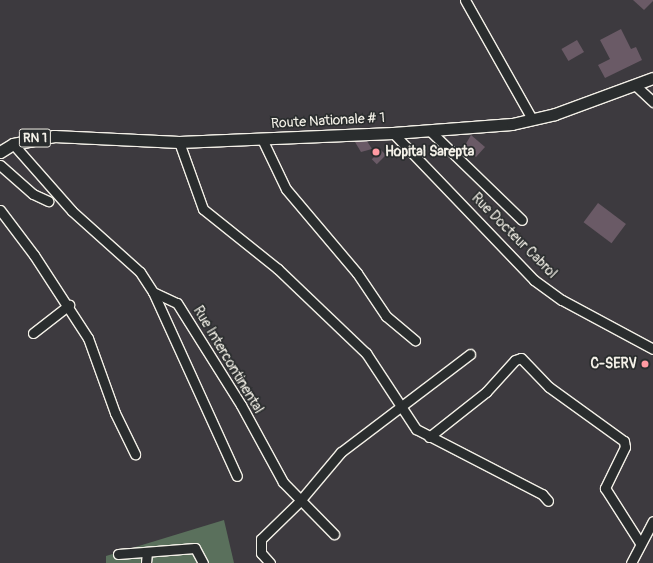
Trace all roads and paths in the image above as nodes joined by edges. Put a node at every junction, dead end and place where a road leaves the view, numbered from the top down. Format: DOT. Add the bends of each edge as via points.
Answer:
graph roads {
  1 [pos="465,0"];
  2 [pos="653,78"];
  3 [pos="635,85"];
  4 [pos="653,102"];
  5 [pos="532,119"];
  6 [pos="429,130"];
  7 [pos="393,133"];
  8 [pos="262,139"];
  9 [pos="179,142"];
  10 [pos="13,144"];
  11 [pos="0,152"];
  12 [pos="0,165"];
  13 [pos="48,201"];
  14 [pos="0,210"];
  15 [pos="522,220"];
  16 [pos="153,292"];
  17 [pos="69,305"];
  18 [pos="33,332"];
  19 [pos="414,340"];
  20 [pos="653,349"];
  21 [pos="470,354"];
  22 [pos="400,406"];
  23 [pos="429,437"];
  24 [pos="135,454"];
  25 [pos="236,476"];
  26 [pos="300,499"];
  27 [pos="548,501"];
  28 [pos="653,521"];
  29 [pos="334,534"];
  30 [pos="640,543"];
  31 [pos="147,552"];
  32 [pos="118,554"];
  33 [pos="146,563"];
  34 [pos="203,563"];
  35 [pos="270,563"];
  36 [pos="631,563"];
  1 -- 5 [label="street"];
  2 -- 3 [label="main road, Route Nationale # 1 / RN 1"];
  3 -- 4 [label="street"];
  3 -- 5 [label="main road, Route Nationale # 1 / RN 1"];
  5 -- 6 [label="main road, Route Nationale # 1 / RN 1"];
  6 -- 7 [label="main road, Route Nationale # 1 / RN 1"];
  6 -- 15 [label="street"];
  7 -- 8 [label="main road, Route Nationale # 1 / RN 1"];
  7 -- 20 [label="street, Rue Docteur Cabrol" via="534,280 562,300"];
  8 -- 9 [label="main road, Route Nationale # 1 / RN 1"];
  8 -- 19 [label="street" via="286,190 358,273 386,316"];
  9 -- 10 [label="main road, Route Nationale # 1 / RN 1" via="54,136"];
  9 -- 22 [label="street" via="203,209 278,269 366,354"];
  10 -- 11 [label="main road, Route Nationale # 1 / RN 1"];
  10 -- 16 [label="street" via="72,211 140,272"];
  12 -- 13 [label="street" via="33,194"];
  14 -- 17 [label="street"];
  16 -- 25 [label="street"];
  16 -- 26 [label="street, Rue Intercontinental" via="177,303 241,405 268,459 283,482"];
  17 -- 18 [label="street"];
  17 -- 24 [label="street" via="88,338 115,413"];
  21 -- 22 [label="street"];
  22 -- 23 [label="street" via="416,429"];
  22 -- 26 [label="street" via="341,452"];
  23 -- 27 [label="street" via="542,494"];
  23 -- 30 [label="street" via="486,392 515,360 520,358 549,386 624,441 625,446 605,488"];
  26 -- 29 [label="street, Rue Intercontinental"];
  26 -- 35 [label="street" via="261,539 261,553"];
  28 -- 30 [label="street"];
  30 -- 36 [label="street"];
  31 -- 32 [label="street"];
  31 -- 33 [label="street"];
  31 -- 34 [label="street" via="196,548"];
}
